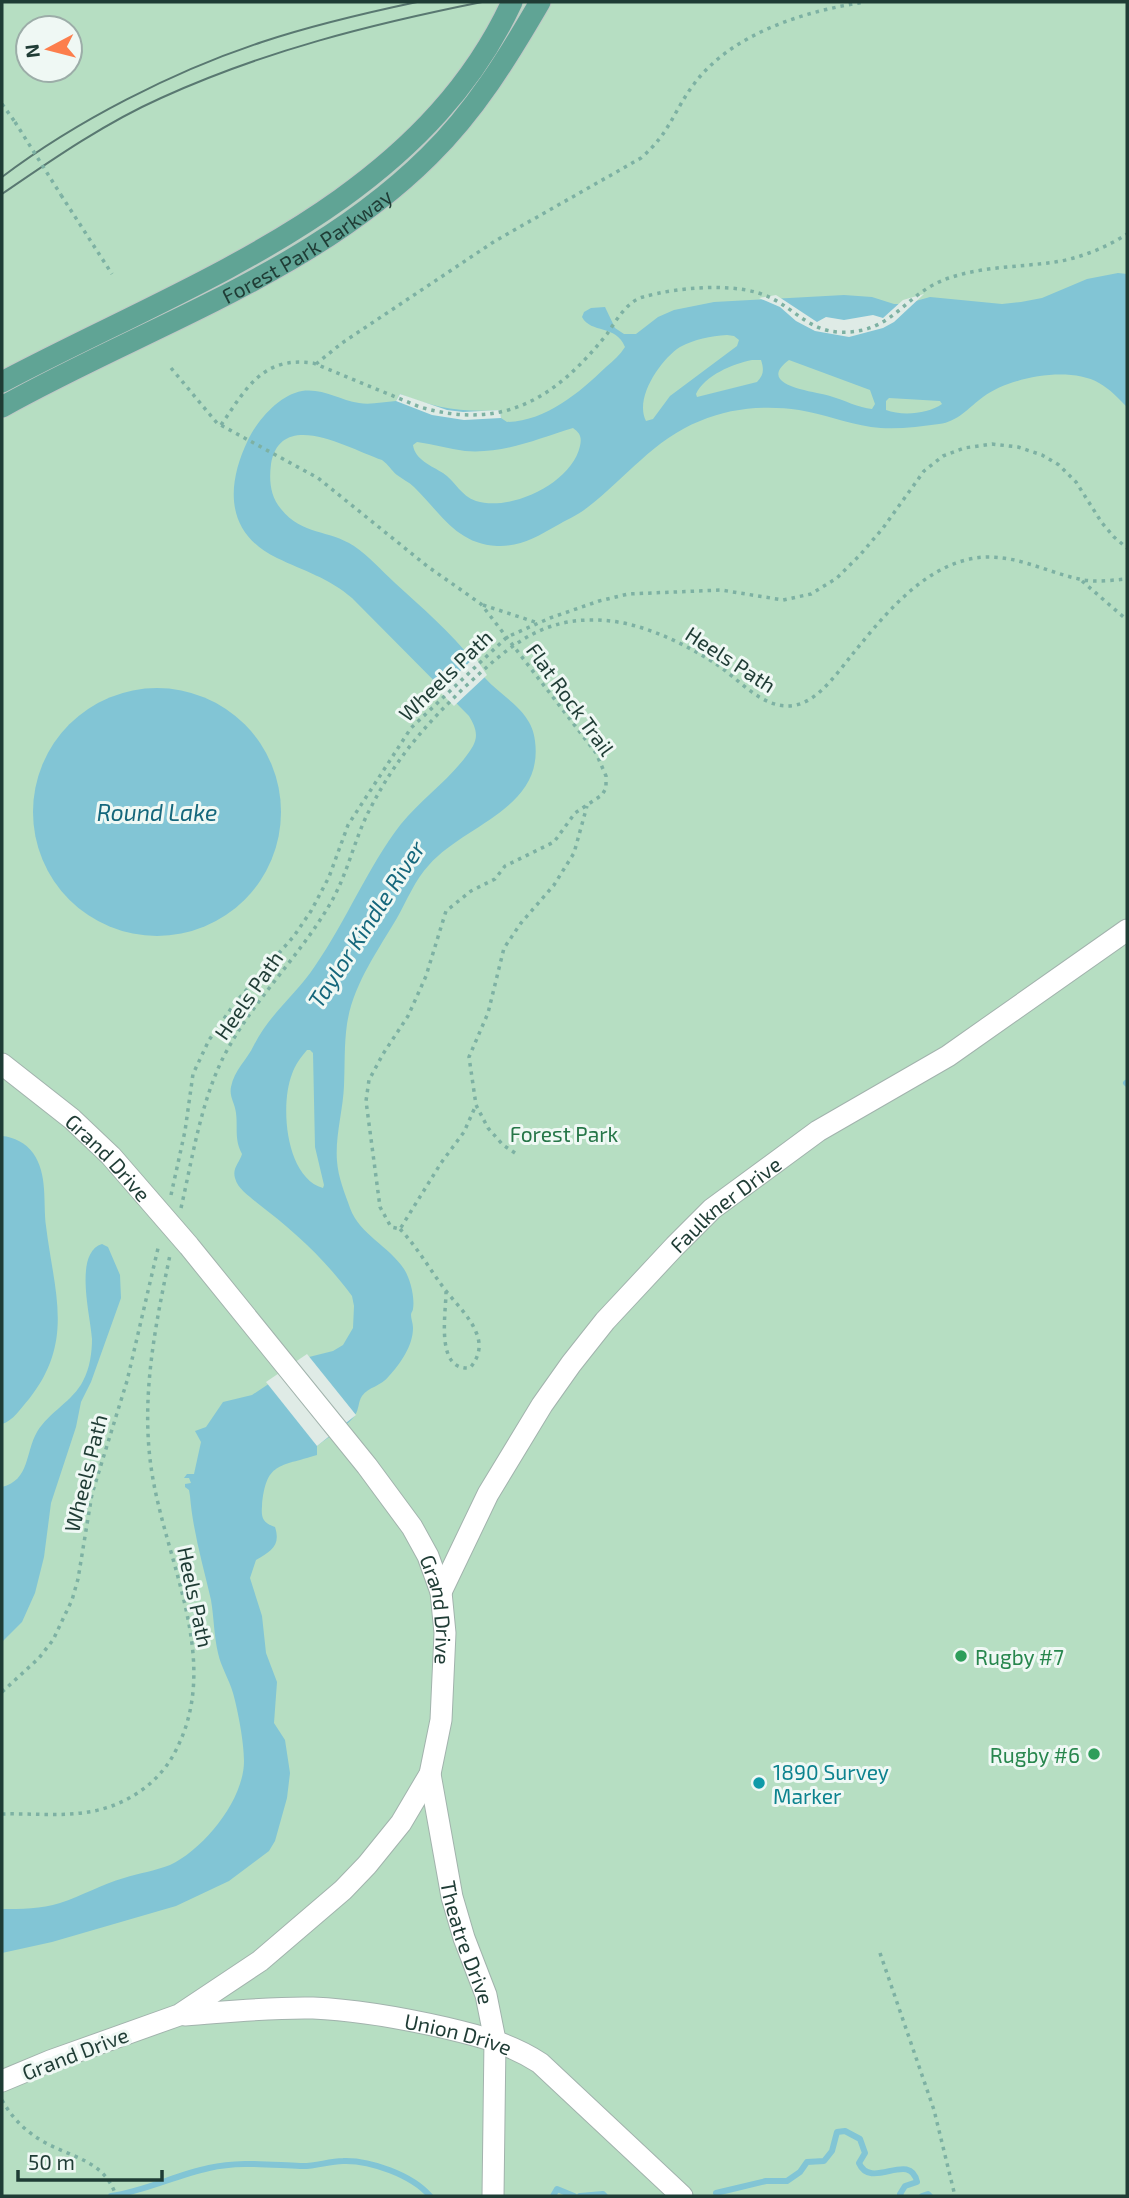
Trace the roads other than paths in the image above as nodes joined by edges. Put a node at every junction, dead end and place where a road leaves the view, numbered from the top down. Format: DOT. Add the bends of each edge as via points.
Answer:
graph roads {
  1 [pos="540,2"];
  2 [pos="510,6"];
  3 [pos="2,382"];
  4 [pos="2,407"];
  5 [pos="1127,930"];
  6 [pos="2,1064"];
  7 [pos="441,1592"];
  8 [pos="430,1774"];
  9 [pos="179,2015"];
  10 [pos="495,2040"];
  11 [pos="2,2081"];
  12 [pos="493,2196"];
  13 [pos="682,2196"];
  1 -- 4 [label="main road, Forest Park Parkway" via="469,111 431,155 379,201 262,275"];
  2 -- 3 [label="main road, Forest Park Parkway" via="467,77 443,106 357,188 260,250"];
  5 -- 7 [label="street, Faulkner Drive" via="948,1056 818,1131 712,1209 571,1364 488,1494"];
  6 -- 7 [label="street, Grand Drive" via="72,1119 152,1202 412,1527"];
  7 -- 8 [label="street, Grand Drive" via="444,1680"];
  8 -- 9 [label="street, Grand Drive" via="387,1841 343,1890 260,1961"];
  8 -- 10 [label="street, Theatre Drive" via="452,1897 486,1995"];
  9 -- 10 [label="street, Union Drive" via="314,2008 398,2018"];
  9 -- 11 [label="street, Grand Drive"];
  10 -- 12 [label="street, Theatre Drive"];
  10 -- 13 [label="street, Union Drive" via="540,2063"];
}
